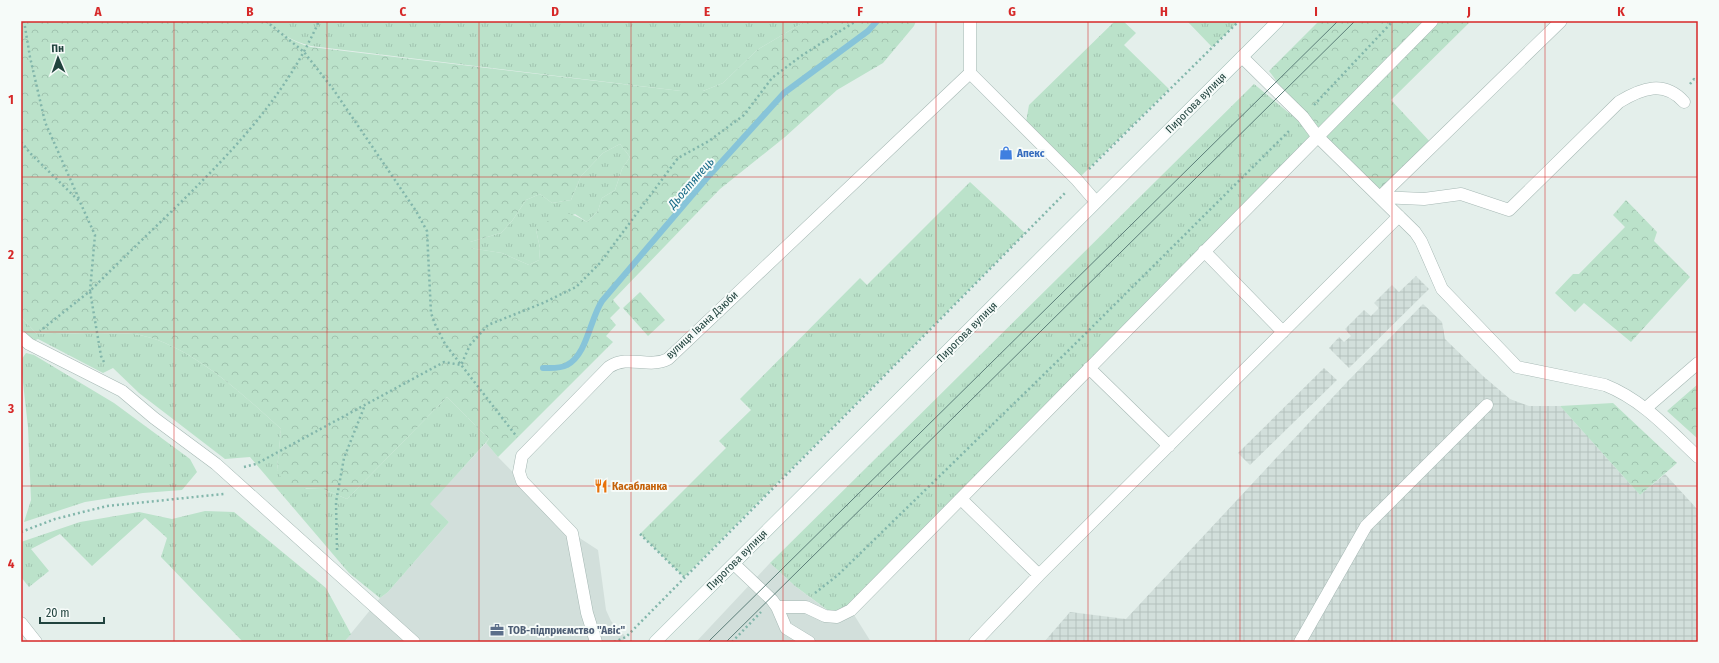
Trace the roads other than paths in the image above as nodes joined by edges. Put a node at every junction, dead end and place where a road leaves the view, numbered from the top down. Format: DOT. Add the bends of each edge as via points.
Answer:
graph roads {
  1 [pos="970,21"];
  2 [pos="1278,21"];
  3 [pos="1432,21"];
  4 [pos="1561,21"];
  5 [pos="1242,57"];
  6 [pos="970,73"];
  7 [pos="1684,102"];
  8 [pos="1317,136"];
  9 [pos="1380,197"];
  10 [pos="1096,202"];
  11 [pos="1399,216"];
  12 [pos="1204,251"];
  13 [pos="1283,332"];
  14 [pos="25,340"];
  15 [pos="1698,363"];
  16 [pos="1089,368"];
  17 [pos="1487,405"];
  18 [pos="1646,408"];
  19 [pos="1169,446"];
  20 [pos="1698,457"];
  21 [pos="961,499"];
  22 [pos="734,564"];
  23 [pos="1039,575"];
  24 [pos="775,604"];
  25 [pos="21,622"];
  26 [pos="36,642"];
  27 [pos="414,642"];
  28 [pos="596,642"];
  29 [pos="655,642"];
  30 [pos="809,642"];
  31 [pos="975,642"];
  32 [pos="1300,642"];
  1 -- 6 [label="street"];
  2 -- 5 [label="street, Пирогова вулиця"];
  3 -- 8 [label="street"];
  4 -- 9 [label="street"];
  5 -- 8 [label="street" via="1303,117"];
  5 -- 10 [label="street, Пирогова вулиця"];
  6 -- 10 [label="street"];
  6 -- 28 [label="street, вулиця Івана Дзюби" via="668,359 654,363 616,362 522,456 519,463 522,482 572,533 587,613"];
  7 -- 9 [label="street" via="1664,89 1649,88 1619,102 1509,210 1461,194 1424,199"];
  8 -- 9 [label="street"];
  8 -- 12 [label="street"];
  9 -- 11 [label="street"];
  10 -- 22 [label="street, Пирогова вулиця"];
  11 -- 13 [label="street"];
  11 -- 18 [label="street" via="1421,241 1442,289 1517,367 1605,385"];
  12 -- 13 [label="street"];
  12 -- 16 [label="street"];
  13 -- 19 [label="street"];
  14 -- 27 [label="street" via="122,391 216,464"];
  15 -- 18 [label="street"];
  16 -- 19 [label="street"];
  16 -- 21 [label="street"];
  17 -- 32 [label="street" via="1366,526"];
  18 -- 20 [label="street"];
  19 -- 23 [label="street"];
  21 -- 23 [label="street"];
  21 -- 24 [label="street" via="851,610 837,617 825,616 806,607"];
  22 -- 24 [label="street"];
  22 -- 29 [label="street, Пирогова вулиця"];
  23 -- 31 [label="street"];
  24 -- 30 [label="street" via="786,628"];
  25 -- 26 [label="street"];
}
